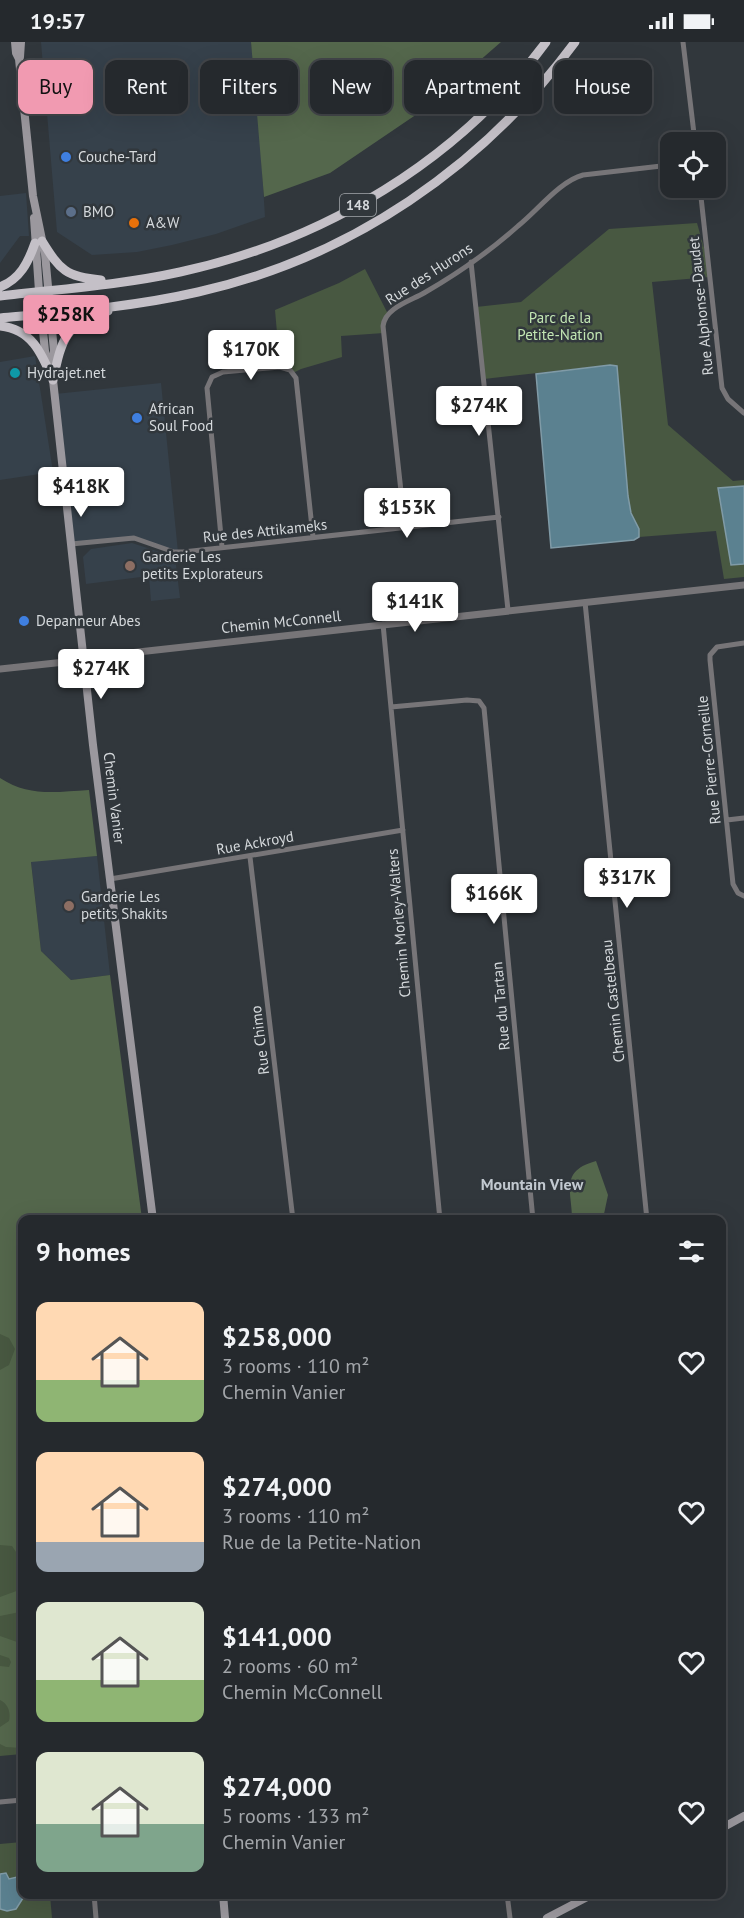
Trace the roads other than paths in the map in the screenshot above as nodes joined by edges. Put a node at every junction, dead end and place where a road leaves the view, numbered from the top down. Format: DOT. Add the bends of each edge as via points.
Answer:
graph roads {
  1 [pos="15,42"];
  2 [pos="21,42"];
  3 [pos="546,42"];
  4 [pos="575,42"];
  5 [pos="683,42"];
  6 [pos="19,58"];
  7 [pos="694,132"];
  8 [pos="660,166"];
  9 [pos="701,198"];
  10 [pos="38,242"];
  11 [pos="471,262"];
  12 [pos="121,282"];
  13 [pos="0,287"];
  14 [pos="44,291"];
  15 [pos="0,296"];
  16 [pos="130,304"];
  17 [pos="46,314"];
  18 [pos="0,318"];
  19 [pos="0,326"];
  20 [pos="53,380"];
  21 [pos="744,414"];
  22 [pos="499,517"];
  23 [pos="405,528"];
  24 [pos="313,537"];
  25 [pos="71,544"];
  26 [pos="222,547"];
  27 [pos="744,585"];
  28 [pos="585,602"];
  29 [pos="508,610"];
  30 [pos="383,624"];
  31 [pos="744,643"];
  32 [pos="83,659"];
  33 [pos="0,669"];
  34 [pos="391,707"];
  35 [pos="744,818"];
  36 [pos="727,820"];
  37 [pos="403,831"];
  38 [pos="250,857"];
  39 [pos="110,879"];
  40 [pos="744,896"];
  41 [pos="152,1215"];
  42 [pos="292,1215"];
  43 [pos="440,1215"];
  44 [pos="534,1215"];
  45 [pos="646,1215"];
  46 [pos="18,1800"];
  47 [pos="0,1802"];
  48 [pos="744,1816"];
  49 [pos="726,1826"];
  50 [pos="94,1899"];
  51 [pos="223,1899"];
  52 [pos="508,1899"];
  53 [pos="583,1899"];
  54 [pos="96,1918"];
  55 [pos="225,1918"];
  56 [pos="510,1918"];
  57 [pos="547,1918"];
  1 -- 6 [label="main road, Chemin Vanier"];
  2 -- 6 [label="main road, Chemin Vanier"];
  3 -- 12 [label="highway, 148" via="498,98 460,134 418,168 362,203 252,253"];
  4 -- 16 [label="highway, 148" via="497,132 397,210 336,244 262,274 199,292"];
  5 -- 7 [label="street"];
  6 -- 10 [label="main road, Chemin Vanier"];
  8 -- 11 [label="street, Rue des Hurons" via="570,180 517,228"];
  9 -- 21 [label="street, Rue Alphonse-Daudet" via="721,381 728,399"];
  10 -- 12 [label="highway" via="70,274"];
  10 -- 13 [label="highway" via="20,274"];
  10 -- 14 [label="main road, Chemin Vanier"];
  11 -- 22 [label="street"];
  11 -- 23 [label="street, Rue des Hurons" via="393,310 384,321"];
  12 -- 14 [label="highway, 148"];
  14 -- 15 [label="highway, 148"];
  14 -- 17 [label="main road, Chemin Vanier"];
  16 -- 17 [label="highway, 148"];
  16 -- 20 [label="highway" via="77,324 62,343"];
  17 -- 18 [label="highway, 148"];
  17 -- 20 [label="main road, Chemin Vanier"];
  19 -- 20 [label="highway" via="16,329 32,340"];
  20 -- 25 [label="main road, Chemin Vanier"];
  22 -- 23 [label="street, Rue des Attikameks"];
  22 -- 29 [label="street"];
  23 -- 24 [label="street, Rue des Attikameks"];
  24 -- 26 [label="street, Rue des Attikameks"];
  24 -- 26 [label="street" via="296,378 290,370 280,367 223,372 212,377 207,388"];
  25 -- 26 [label="street, Rue des Attikameks" via="134,538 174,552"];
  25 -- 32 [label="main road, Chemin Vanier"];
  27 -- 28 [label="street, Chemin McConnell"];
  28 -- 29 [label="street, Chemin McConnell"];
  28 -- 45 [label="street, Chemin Castelbeau"];
  29 -- 30 [label="street, Chemin McConnell"];
  30 -- 32 [label="street, Chemin McConnell"];
  30 -- 34 [label="street, Chemin Morley-Walters"];
  31 -- 36 [label="street, Rue Pierre-Corneille" via="717,647 710,655"];
  32 -- 33 [label="street, Chemin McConnell"];
  32 -- 39 [label="main road, Chemin Vanier"];
  34 -- 37 [label="street, Chemin Morley-Walters"];
  34 -- 44 [label="street, Rue du Tartan" via="467,700 479,701 484,708"];
  35 -- 36 [label="street"];
  36 -- 40 [label="street, Rue Pierre-Corneille" via="733,884"];
  37 -- 38 [label="street, Rue Ackroyd"];
  37 -- 43 [label="street, Chemin Morley-Walters"];
  38 -- 39 [label="street, Rue Ackroyd"];
  38 -- 42 [label="street, Rue Chimo"];
  39 -- 41 [label="main road, Chemin Vanier"];
  46 -- 47 [label="street"];
  48 -- 49 [label="main road"];
  50 -- 54 [label="street"];
  51 -- 55 [label="main road"];
  52 -- 56 [label="street"];
  53 -- 57 [label="main road"];
}
